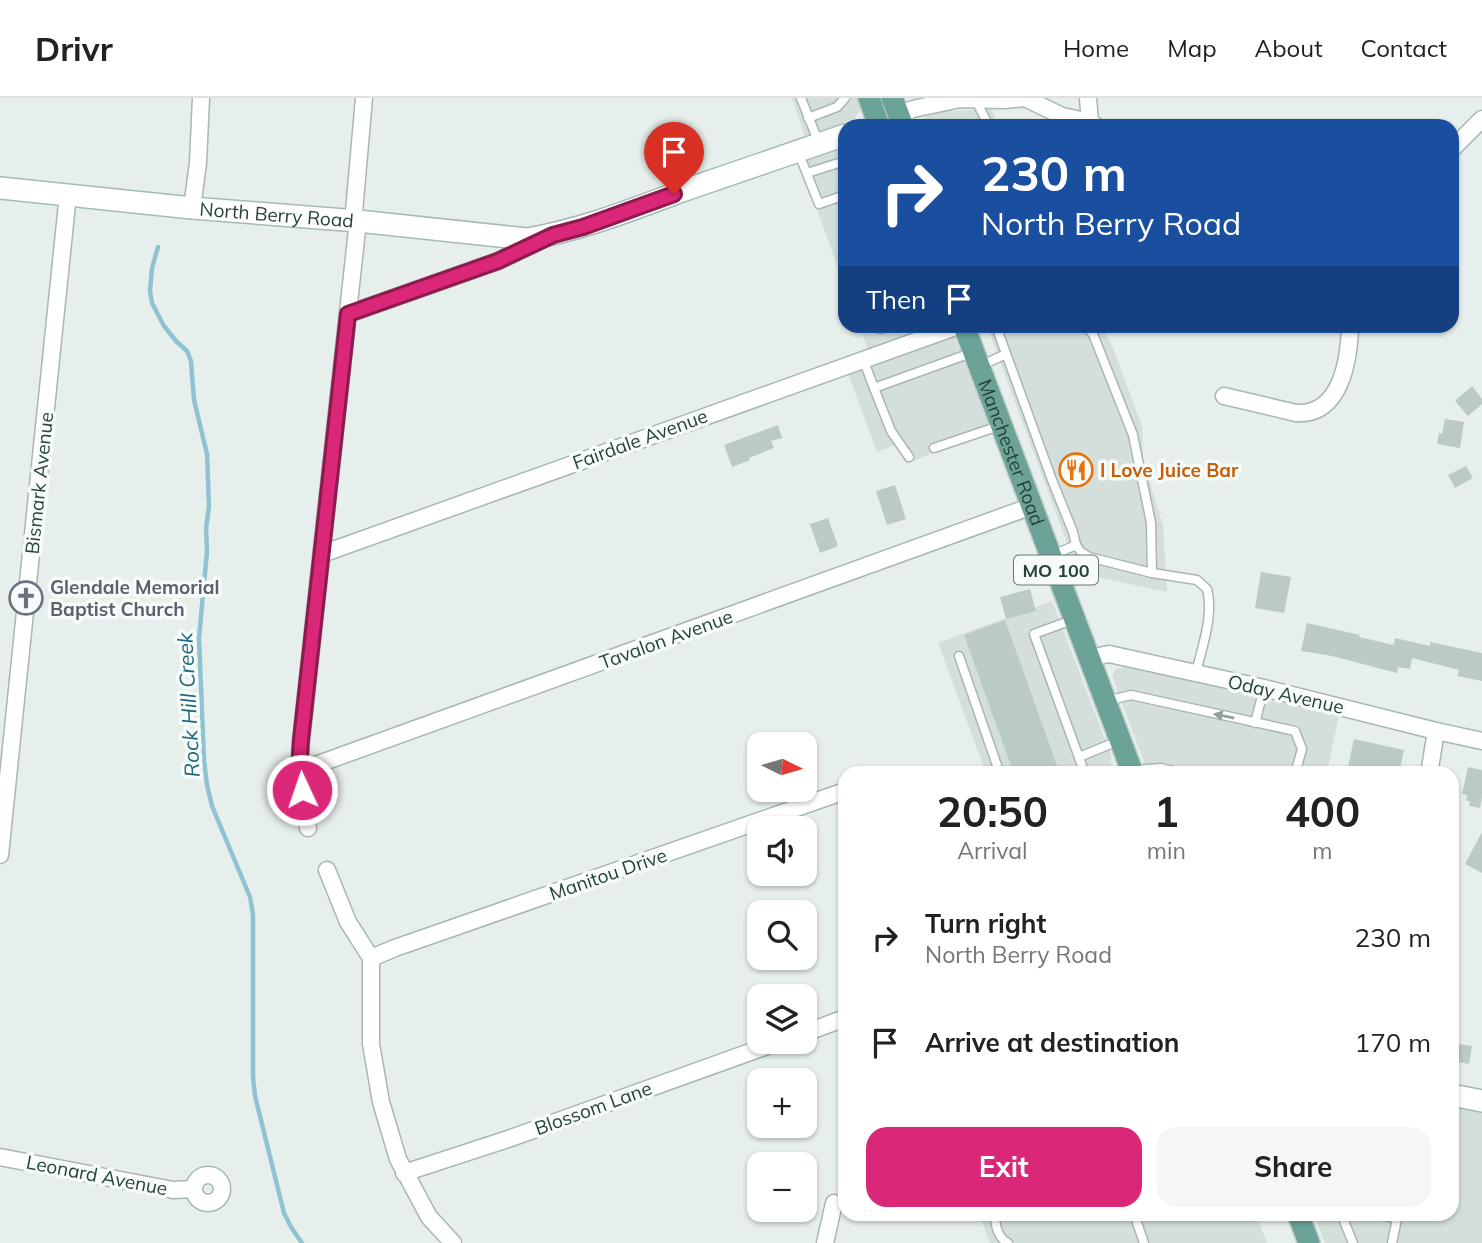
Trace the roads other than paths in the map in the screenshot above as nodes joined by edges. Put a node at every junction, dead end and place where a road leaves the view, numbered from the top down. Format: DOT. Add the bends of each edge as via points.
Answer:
graph roads {
  1 [pos="200,98"];
  2 [pos="364,98"];
  3 [pos="801,98"];
  4 [pos="845,98"];
  5 [pos="869,98"];
  6 [pos="1025,98"];
  7 [pos="1088,98"];
  8 [pos="965,99"];
  9 [pos="808,118"];
  10 [pos="887,119"];
  11 [pos="983,119"];
  12 [pos="1074,119"];
  13 [pos="1092,119"];
  14 [pos="1482,119"];
  15 [pos="838,137"];
  16 [pos="1459,142"];
  17 [pos="819,144"];
  18 [pos="798,151"];
  19 [pos="838,166"];
  20 [pos="807,173"];
  21 [pos="0,188"];
  22 [pos="68,194"];
  23 [pos="838,197"];
  24 [pos="192,208"];
  25 [pos="358,221"];
  26 [pos="553,235"];
  27 [pos="348,314"];
  28 [pos="938,333"];
  29 [pos="967,333"];
  30 [pos="998,333"];
  31 [pos="1092,333"];
  32 [pos="1349,333"];
  33 [pos="1006,354"];
  34 [pos="863,359"];
  35 [pos="977,359"];
  36 [pos="874,388"];
  37 [pos="1224,396"];
  38 [pos="1002,425"];
  39 [pos="934,448"];
  40 [pos="909,457"];
  41 [pos="1032,506"];
  42 [pos="1076,545"];
  43 [pos="323,554"];
  44 [pos="1051,556"];
  45 [pos="1152,573"];
  46 [pos="1075,619"];
  47 [pos="959,656"];
  48 [pos="1089,658"];
  49 [pos="1196,673"];
  50 [pos="1264,688"];
  51 [pos="1105,701"];
  52 [pos="1255,723"];
  53 [pos="1436,731"];
  54 [pos="1120,740"];
  55 [pos="1482,741"];
  56 [pos="1079,758"];
  57 [pos="997,766"];
  58 [pos="1082,766"];
  59 [pos="1131,766"];
  60 [pos="1298,766"];
  61 [pos="1430,766"];
  62 [pos="299,771"];
  63 [pos="838,793"];
  64 [pos="308,828"];
  65 [pos="1,837"];
  66 [pos="0,855"];
  67 [pos="327,870"];
  68 [pos="371,958"];
  69 [pos="838,1021"];
  70 [pos="817,1028"];
  71 [pos="747,1053"];
  72 [pos="1459,1096"];
  73 [pos="1482,1101"];
  74 [pos="0,1157"];
  75 [pos="404,1173"];
  76 [pos="194,1189"];
  77 [pos="834,1203"];
  78 [pos="995,1221"];
  79 [pos="1136,1221"];
  80 [pos="1301,1221"];
  81 [pos="1345,1221"];
  82 [pos="1396,1221"];
  83 [pos="453,1243"];
  84 [pos="825,1243"];
  85 [pos="1008,1243"];
  86 [pos="1144,1243"];
  87 [pos="1309,1243"];
  88 [pos="1353,1243"];
  89 [pos="1392,1243"];
  1 -- 24 [label="street"];
  2 -- 25 [label="street"];
  3 -- 9 [label="lane"];
  4 -- 9 [label="lane" via="837,107"];
  5 -- 10 [label="main road"];
  6 -- 8 [label="street"];
  6 -- 12 [label="street"];
  7 -- 13 [label="street"];
  8 -- 10 [label="street"];
  8 -- 11 [label="lane"];
  9 -- 17 [label="lane"];
  14 -- 16 [label="street"];
  15 -- 17 [label="main road, North Berry Road"];
  17 -- 18 [label="main road, North Berry Road"];
  18 -- 20 [label="lane"];
  18 -- 26 [label="main road, North Berry Road"];
  19 -- 20 [label="lane"];
  20 -- 23 [label="lane" via="819,204"];
  21 -- 22 [label="main road, North Berry Road"];
  22 -- 24 [label="main road, North Berry Road"];
  22 -- 65 [label="street, Bismark Avenue"];
  24 -- 25 [label="main road, North Berry Road"];
  25 -- 26 [label="main road, North Berry Road" via="527,239"];
  25 -- 27 [label="street"];
  26 -- 27 [label="street, North Berry Road" via="498,261"];
  27 -- 43 [label="street"];
  28 -- 34 [label="street, Fairdale Avenue"];
  29 -- 35 [label="main road, Manchester Road / MO 100"];
  30 -- 33 [label="lane"];
  31 -- 45 [label="lane" via="1133,435 1151,523"];
  32 -- 37 [label="street" via="1347,360 1336,390 1324,406 1296,413"];
  33 -- 35 [label="lane"];
  33 -- 42 [label="lane"];
  34 -- 36 [label="lane"];
  34 -- 43 [label="street, Fairdale Avenue"];
  35 -- 36 [label="lane"];
  35 -- 38 [label="main road, Manchester Road / MO 100"];
  36 -- 40 [label="lane" via="891,431"];
  38 -- 39 [label="lane"];
  38 -- 41 [label="main road, Manchester Road / MO 100"];
  41 -- 44 [label="main road, Manchester Road / MO 100"];
  41 -- 62 [label="street, Tavalon Avenue"];
  42 -- 44 [label="lane"];
  42 -- 45 [label="lane" via="1089,557"];
  43 -- 62 [label="street"];
  44 -- 46 [label="main road, Manchester Road / MO 100"];
  45 -- 49 [label="lane" via="1197,580 1207,589 1207,622"];
  46 -- 48 [label="main road, Manchester Road / MO 100"];
  46 -- 56 [label="lane" via="1034,634"];
  47 -- 57 [label="lane"];
  48 -- 49 [label="street, Oday Avenue" via="1109,654"];
  48 -- 51 [label="main road, Manchester Road / MO 100"];
  49 -- 50 [label="street, Oday Avenue"];
  50 -- 52 [label="lane"];
  50 -- 53 [label="street, Oday Avenue"];
  52 -- 51 [label="lane, one-way" via="1130,695"];
  51 -- 54 [label="main road, Manchester Road / MO 100"];
  52 -- 60 [label="lane" via="1295,731 1302,749"];
  53 -- 55 [label="street, Oday Avenue"];
  53 -- 61 [label="street"];
  54 -- 56 [label="lane"];
  54 -- 59 [label="main road, Manchester Road / MO 100"];
  56 -- 58 [label="lane"];
  62 -- 64 [label="street"];
  63 -- 68 [label="street, Manitou Drive"];
  65 -- 66 [label="street, Bismark Avenue"];
  67 -- 68 [label="street" via="348,922"];
  68 -- 75 [label="street" via="371,1044 381,1101"];
  69 -- 70 [label="street"];
  71 -- 75 [label="street, Blossom Lane"];
  72 -- 73 [label="main road"];
  74 -- 76 [label="street, Leonard Avenue" via="173,1190"];
  75 -- 83 [label="street" via="429,1217"];
  77 -- 84 [label="street"];
  78 -- 85 [label="lane" via="999,1235"];
  79 -- 86 [label="lane"];
  80 -- 87 [label="main road"];
  81 -- 88 [label="lane"];
  82 -- 89 [label="lane"];
}
